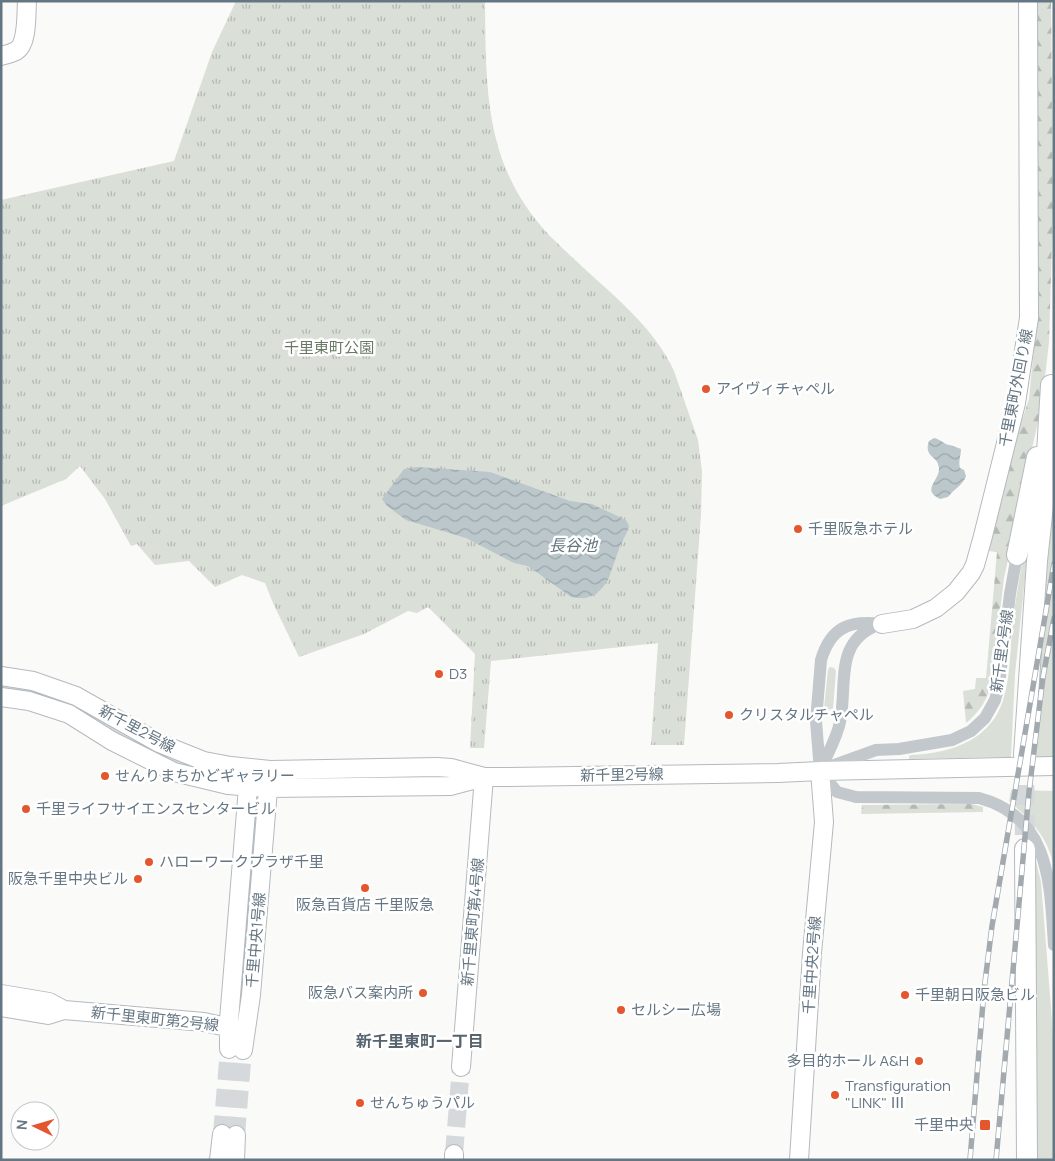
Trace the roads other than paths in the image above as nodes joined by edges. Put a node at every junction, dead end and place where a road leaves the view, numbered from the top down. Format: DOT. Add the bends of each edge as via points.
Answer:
graph roads {
  1 [pos="27,1"];
  2 [pos="1028,1"];
  3 [pos="1,56"];
  4 [pos="1052,376"];
  5 [pos="1017,555"];
  6 [pos="882,624"];
  7 [pos="1,676"];
  8 [pos="1,697"];
  9 [pos="1024,755"];
  10 [pos="1054,766"];
  11 [pos="250,769"];
  12 [pos="270,770"];
  13 [pos="820,771"];
  14 [pos="484,777"];
  15 [pos="248,787"];
  16 [pos="268,788"];
  17 [pos="1026,849"];
  18 [pos="1054,945"];
  19 [pos="1,994"];
  20 [pos="1,1007"];
  21 [pos="64,1010"];
  22 [pos="238,1029"];
  23 [pos="236,1049"];
  24 [pos="461,1067"];
  25 [pos="219,1160"];
  26 [pos="235,1160"];
  27 [pos="800,1160"];
  28 [pos="1027,1160"];
  1 -- 3 [label="street" via="22,44 17,50"];
  2 -- 6 [label="street, 千里東町外回り線" via="1030,309 1016,403 971,573 956,592 936,608 913,619"];
  4 -- 5 [label="main road"];
  4 -- 9 [label="main road"];
  5 -- 13 [label="street, 新千里2号線" via="999,685 985,718 971,731 952,740 876,750"];
  6 -- 13 [label="street, 千里東町外回り線" via="862,633 848,652 840,723"];
  6 -- 13 [label="street, 千里東町外回り線" via="867,622 844,627 832,636 824,651 816,722"];
  7 -- 11 [label="street, 新千里2号線" via="33,681 76,696 177,751 204,761"];
  8 -- 15 [label="street, 新千里2号線" via="29,701 68,714 112,741 174,772"];
  10 -- 13 [label="street, 新千里2号線"];
  11 -- 12 [label="street, 新千里2号線"];
  11 -- 15 [label="street, 千里中央1号線"];
  12 -- 14 [label="street, 新千里2号線" via="437,767"];
  12 -- 16 [label="street, 千里中央1号線"];
  13 -- 14 [label="street, 新千里2号線"];
  13 -- 18 [label="street" via="837,792 856,797 979,798 1004,807 1031,832 1043,856 1049,881"];
  13 -- 27 [label="street, 千里中央2号線" via="824,822 812,953"];
  14 -- 16 [label="street, 新千里2号線" via="450,786"];
  14 -- 24 [label="street, 新千里東町第4号線"];
  15 -- 16 [label="street, 新千里2号線"];
  15 -- 22 [label="street, 千里中央1号線"];
  16 -- 22 [label="street, 千里中央1号線" via="251,995"];
  17 -- 28 [label="main road"];
  19 -- 21 [label="street, 新千里東町第2号線" via="49,1002"];
  20 -- 21 [label="street, 新千里東町第2号線" via="48,1016"];
  21 -- 22 [label="street, 新千里東町第2号線" via="204,1022"];
  22 -- 23 [label="street, 千里中央1号線"];
  25 -- 26 [label="street" via="229,1135"];
}
